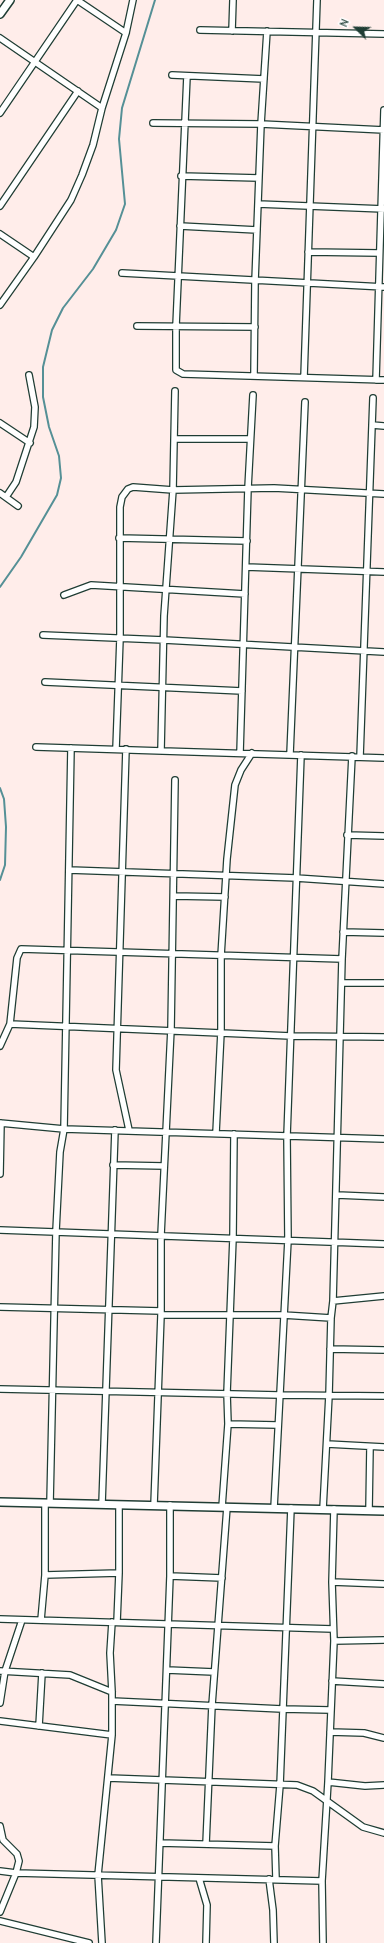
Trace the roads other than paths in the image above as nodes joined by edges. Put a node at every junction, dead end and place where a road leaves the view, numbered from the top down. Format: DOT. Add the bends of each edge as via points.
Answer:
graph roads {
  1 [pos="10,0"];
  2 [pos="77,0"];
  3 [pos="133,0"];
  4 [pos="233,0"];
  5 [pos="318,0"];
  6 [pos="0,14"];
  7 [pos="200,30"];
  8 [pos="232,31"];
  9 [pos="267,31"];
  10 [pos="126,33"];
  11 [pos="316,33"];
  12 [pos="384,34"];
  13 [pos="0,38"];
  14 [pos="34,61"];
  15 [pos="172,75"];
  16 [pos="187,76"];
  17 [pos="264,78"];
  18 [pos="78,91"];
  19 [pos="102,108"];
  20 [pos="384,110"];
  21 [pos="0,113"];
  22 [pos="153,123"];
  23 [pos="184,124"];
  24 [pos="261,124"];
  25 [pos="312,127"];
  26 [pos="384,130"];
  27 [pos="181,176"];
  28 [pos="259,178"];
  29 [pos="258,204"];
  30 [pos="0,206"];
  31 [pos="309,206"];
  32 [pos="382,209"];
  33 [pos="180,226"];
  34 [pos="258,230"];
  35 [pos="0,234"];
  36 [pos="308,252"];
  37 [pos="379,253"];
  38 [pos="34,257"];
  39 [pos="122,274"];
  40 [pos="178,277"];
  41 [pos="255,281"];
  42 [pos="307,284"];
  43 [pos="381,287"];
  44 [pos="1,301"];
  45 [pos="137,326"];
  46 [pos="176,326"];
  47 [pos="255,327"];
  48 [pos="29,375"];
  49 [pos="254,375"];
  50 [pos="304,377"];
  51 [pos="376,380"];
  52 [pos="384,380"];
  53 [pos="175,390"];
  54 [pos="253,395"];
  55 [pos="372,398"];
  56 [pos="305,402"];
  57 [pos="0,423"];
  58 [pos="372,425"];
  59 [pos="384,426"];
  60 [pos="174,439"];
  61 [pos="250,439"];
  62 [pos="30,443"];
  63 [pos="248,488"];
  64 [pos="301,489"];
  65 [pos="172,490"];
  66 [pos="0,493"];
  67 [pos="370,494"];
  68 [pos="384,494"];
  69 [pos="6,497"];
  70 [pos="18,506"];
  71 [pos="119,538"];
  72 [pos="169,540"];
  73 [pos="247,541"];
  74 [pos="246,567"];
  75 [pos="298,569"];
  76 [pos="366,572"];
  77 [pos="384,572"];
  78 [pos="120,587"];
  79 [pos="166,589"];
  80 [pos="245,594"];
  81 [pos="64,595"];
  82 [pos="43,636"];
  83 [pos="120,638"];
  84 [pos="164,640"];
  85 [pos="243,644"];
  86 [pos="294,648"];
  87 [pos="363,651"];
  88 [pos="384,652"];
  89 [pos="45,682"];
  90 [pos="118,686"];
  91 [pos="162,689"];
  92 [pos="242,692"];
  93 [pos="36,747"];
  94 [pos="72,748"];
  95 [pos="116,749"];
  96 [pos="126,749"];
  97 [pos="161,750"];
  98 [pos="240,753"];
  99 [pos="252,753"];
  100 [pos="290,754"];
  101 [pos="301,755"];
  102 [pos="352,756"];
  103 [pos="360,757"];
  104 [pos="384,758"];
  105 [pos="175,780"];
  106 [pos="347,835"];
  107 [pos="384,836"];
  108 [pos="69,870"];
  109 [pos="123,872"];
  110 [pos="173,873"];
  111 [pos="226,875"];
  112 [pos="296,878"];
  113 [pos="345,881"];
  114 [pos="384,884"];
  115 [pos="174,896"];
  116 [pos="225,897"];
  117 [pos="343,932"];
  118 [pos="384,933"];
  119 [pos="67,952"];
  120 [pos="119,953"];
  121 [pos="172,955"];
  122 [pos="221,956"];
  123 [pos="293,957"];
  124 [pos="342,959"];
  125 [pos="343,983"];
  126 [pos="384,983"];
  127 [pos="10,1024"];
  128 [pos="66,1026"];
  129 [pos="118,1028"];
  130 [pos="171,1029"];
  131 [pos="221,1032"];
  132 [pos="291,1036"];
  133 [pos="341,1036"];
  134 [pos="384,1037"];
  135 [pos="0,1046"];
  136 [pos="0,1123"];
  137 [pos="64,1129"];
  138 [pos="115,1130"];
  139 [pos="129,1130"];
  140 [pos="166,1132"];
  141 [pos="216,1133"];
  142 [pos="234,1134"];
  143 [pos="287,1136"];
  144 [pos="338,1138"];
  145 [pos="384,1139"];
  146 [pos="113,1165"];
  147 [pos="164,1166"];
  148 [pos="0,1174"];
  149 [pos="337,1195"];
  150 [pos="384,1197"];
  151 [pos="0,1230"];
  152 [pos="56,1231"];
  153 [pos="111,1234"];
  154 [pos="161,1235"];
  155 [pos="233,1238"];
  156 [pos="288,1240"];
  157 [pos="336,1241"];
  158 [pos="384,1244"];
  159 [pos="384,1296"];
  160 [pos="333,1301"];
  161 [pos="0,1307"];
  162 [pos="54,1310"];
  163 [pos="108,1310"];
  164 [pos="161,1313"];
  165 [pos="283,1315"];
  166 [pos="229,1316"];
  167 [pos="331,1318"];
  168 [pos="330,1349"];
  169 [pos="384,1350"];
  170 [pos="0,1389"];
  171 [pos="54,1390"];
  172 [pos="106,1392"];
  173 [pos="158,1392"];
  174 [pos="227,1393"];
  175 [pos="329,1395"];
  176 [pos="278,1396"];
  177 [pos="384,1396"];
  178 [pos="228,1424"];
  179 [pos="277,1425"];
  180 [pos="327,1444"];
  181 [pos="370,1447"];
  182 [pos="384,1447"];
  183 [pos="0,1502"];
  184 [pos="48,1503"];
  185 [pos="102,1504"];
  186 [pos="119,1505"];
  187 [pos="154,1505"];
  188 [pos="170,1505"];
  189 [pos="224,1507"];
  190 [pos="274,1508"];
  191 [pos="291,1508"];
  192 [pos="323,1509"];
  193 [pos="334,1509"];
  194 [pos="368,1510"];
  195 [pos="384,1511"];
  196 [pos="120,1573"];
  197 [pos="45,1575"];
  198 [pos="170,1576"];
  199 [pos="222,1578"];
  200 [pos="332,1582"];
  201 [pos="384,1584"];
  202 [pos="0,1619"];
  203 [pos="22,1620"];
  204 [pos="41,1620"];
  205 [pos="114,1622"];
  206 [pos="168,1624"];
  207 [pos="218,1626"];
  208 [pos="286,1628"];
  209 [pos="333,1629"];
  210 [pos="384,1640"];
  211 [pos="334,1641"];
  212 [pos="167,1670"];
  213 [pos="2,1671"];
  214 [pos="214,1672"];
  215 [pos="42,1673"];
  216 [pos="332,1681"];
  217 [pos="384,1684"];
  218 [pos="112,1692"];
  219 [pos="112,1701"];
  220 [pos="166,1702"];
  221 [pos="0,1703"];
  222 [pos="212,1705"];
  223 [pos="282,1709"];
  224 [pos="330,1710"];
  225 [pos="0,1721"];
  226 [pos="39,1726"];
  227 [pos="330,1732"];
  228 [pos="112,1735"];
  229 [pos="384,1738"];
  230 [pos="108,1778"];
  231 [pos="162,1780"];
  232 [pos="209,1782"];
  233 [pos="328,1782"];
  234 [pos="280,1785"];
  235 [pos="384,1786"];
  236 [pos="327,1802"];
  237 [pos="0,1826"];
  238 [pos="384,1833"];
  239 [pos="160,1842"];
  240 [pos="206,1844"];
  241 [pos="275,1846"];
  242 [pos="0,1871"];
  243 [pos="16,1873"];
  244 [pos="98,1874"];
  245 [pos="159,1877"];
  246 [pos="199,1878"];
  247 [pos="269,1879"];
  248 [pos="276,1879"];
  249 [pos="322,1881"];
  250 [pos="0,1912"];
  251 [pos="0,1922"];
  252 [pos="89,1943"];
  253 [pos="102,1943"];
  254 [pos="156,1943"];
  255 [pos="206,1943"];
  256 [pos="274,1943"];
  257 [pos="323,1943"];
  1 -- 6 [label="street"];
  2 -- 10 [label="street"];
  2 -- 14 [label="street"];
  3 -- 10 [label="street"];
  4 -- 8 [label="street"];
  5 -- 11 [label="street"];
  7 -- 8 [label="street"];
  8 -- 9 [label="street"];
  9 -- 11 [label="street"];
  9 -- 17 [label="street"];
  10 -- 19 [label="street"];
  11 -- 12 [label="street"];
  11 -- 25 [label="street"];
  13 -- 14 [label="street"];
  14 -- 18 [label="street"];
  14 -- 21 [label="street"];
  15 -- 16 [label="street"];
  16 -- 17 [label="street"];
  16 -- 23 [label="street"];
  17 -- 24 [label="street"];
  18 -- 19 [label="street"];
  18 -- 30 [label="street"];
  19 -- 38 [label="street" via="93,145 71,200"];
  20 -- 26 [label="street"];
  22 -- 23 [label="street"];
  23 -- 24 [label="street"];
  23 -- 27 [label="street"];
  24 -- 25 [label="street"];
  24 -- 28 [label="street"];
  25 -- 26 [label="street"];
  25 -- 31 [label="street"];
  26 -- 32 [label="street"];
  27 -- 28 [label="street"];
  27 -- 33 [label="street"];
  28 -- 29 [label="street"];
  29 -- 31 [label="street"];
  29 -- 34 [label="street"];
  31 -- 32 [label="street"];
  31 -- 36 [label="street"];
  32 -- 37 [label="street"];
  33 -- 34 [label="street"];
  33 -- 40 [label="street"];
  34 -- 41 [label="street"];
  35 -- 38 [label="street"];
  36 -- 37 [label="street"];
  36 -- 42 [label="street"];
  37 -- 43 [label="street"];
  38 -- 44 [label="street"];
  39 -- 40 [label="street"];
  40 -- 41 [label="street"];
  40 -- 46 [label="street"];
  41 -- 42 [label="street"];
  41 -- 47 [label="street"];
  42 -- 43 [label="street"];
  42 -- 50 [label="street"];
  43 -- 51 [label="street"];
  45 -- 46 [label="street"];
  46 -- 47 [label="street"];
  46 -- 49 [label="street" via="176,370 179,372"];
  47 -- 49 [label="street"];
  48 -- 62 [label="street" via="35,407"];
  49 -- 50 [label="street"];
  50 -- 51 [label="street"];
  51 -- 52 [label="street"];
  53 -- 60 [label="street"];
  54 -- 61 [label="street"];
  55 -- 58 [label="street"];
  56 -- 64 [label="street"];
  57 -- 62 [label="street"];
  58 -- 59 [label="street"];
  58 -- 67 [label="street"];
  60 -- 61 [label="street"];
  60 -- 65 [label="street"];
  61 -- 63 [label="street"];
  62 -- 69 [label="street" via="16,482"];
  63 -- 64 [label="street"];
  63 -- 65 [label="street"];
  63 -- 73 [label="street"];
  64 -- 67 [label="street"];
  64 -- 75 [label="street"];
  65 -- 71 [label="street" via="133,487 128,489 122,497 120,507"];
  65 -- 72 [label="street"];
  66 -- 69 [label="street"];
  67 -- 68 [label="street"];
  67 -- 76 [label="street"];
  69 -- 70 [label="street"];
  71 -- 72 [label="street"];
  71 -- 78 [label="street"];
  72 -- 73 [label="street"];
  72 -- 79 [label="street"];
  73 -- 74 [label="street"];
  74 -- 75 [label="street"];
  74 -- 80 [label="street"];
  75 -- 76 [label="street"];
  75 -- 86 [label="street"];
  76 -- 77 [label="street"];
  76 -- 87 [label="street"];
  78 -- 79 [label="street"];
  78 -- 81 [label="street" via="91,586"];
  78 -- 83 [label="street"];
  79 -- 80 [label="street"];
  79 -- 84 [label="street"];
  80 -- 85 [label="street"];
  82 -- 83 [label="street"];
  83 -- 84 [label="street"];
  83 -- 90 [label="street"];
  84 -- 85 [label="street"];
  84 -- 91 [label="street"];
  85 -- 86 [label="street"];
  85 -- 92 [label="street"];
  86 -- 87 [label="street"];
  86 -- 100 [label="street"];
  87 -- 88 [label="street"];
  87 -- 103 [label="street"];
  89 -- 90 [label="street"];
  90 -- 91 [label="street"];
  90 -- 95 [label="street"];
  91 -- 92 [label="street"];
  91 -- 97 [label="street"];
  92 -- 98 [label="street"];
  93 -- 94 [label="street"];
  94 -- 95 [label="street"];
  94 -- 108 [label="street"];
  95 -- 96 [label="street"];
  96 -- 97 [label="street"];
  96 -- 109 [label="street"];
  97 -- 98 [label="street"];
  98 -- 99 [label="street"];
  99 -- 100 [label="street"];
  99 -- 111 [label="street" via="235,785"];
  100 -- 101 [label="street"];
  101 -- 102 [label="street"];
  101 -- 112 [label="street"];
  102 -- 103 [label="street"];
  102 -- 106 [label="street"];
  103 -- 104 [label="street"];
  105 -- 110 [label="street"];
  106 -- 107 [label="street"];
  106 -- 113 [label="street"];
  108 -- 109 [label="street"];
  108 -- 119 [label="street"];
  109 -- 110 [label="street"];
  109 -- 120 [label="street"];
  110 -- 111 [label="street"];
  110 -- 115 [label="street"];
  111 -- 112 [label="street"];
  111 -- 116 [label="street"];
  112 -- 113 [label="street"];
  112 -- 123 [label="street"];
  113 -- 114 [label="street"];
  113 -- 117 [label="street"];
  115 -- 116 [label="street"];
  115 -- 121 [label="street"];
  116 -- 122 [label="street"];
  117 -- 118 [label="street"];
  117 -- 124 [label="street"];
  119 -- 120 [label="street"];
  119 -- 127 [label="street" via="21,949 18,952"];
  119 -- 128 [label="street"];
  120 -- 121 [label="street"];
  120 -- 129 [label="street"];
  121 -- 122 [label="street"];
  121 -- 130 [label="street"];
  122 -- 123 [label="street"];
  122 -- 131 [label="street"];
  123 -- 124 [label="street"];
  123 -- 132 [label="street"];
  124 -- 125 [label="street"];
  125 -- 126 [label="street"];
  125 -- 133 [label="street"];
  127 -- 128 [label="street"];
  127 -- 135 [label="street"];
  128 -- 129 [label="street"];
  128 -- 137 [label="street"];
  129 -- 130 [label="street"];
  129 -- 139 [label="street" via="116,1070"];
  130 -- 131 [label="street"];
  130 -- 140 [label="street"];
  131 -- 132 [label="street"];
  131 -- 141 [label="street"];
  132 -- 133 [label="street"];
  132 -- 143 [label="street"];
  133 -- 134 [label="street"];
  133 -- 144 [label="street"];
  136 -- 137 [label="street"];
  136 -- 148 [label="street"];
  137 -- 138 [label="street"];
  137 -- 152 [label="street" via="60,1152"];
  138 -- 139 [label="street"];
  138 -- 146 [label="street"];
  139 -- 140 [label="street"];
  140 -- 141 [label="street"];
  140 -- 147 [label="street"];
  141 -- 142 [label="street"];
  142 -- 143 [label="street"];
  142 -- 155 [label="street"];
  143 -- 144 [label="street"];
  143 -- 156 [label="street"];
  144 -- 145 [label="street"];
  144 -- 149 [label="street"];
  146 -- 147 [label="street"];
  146 -- 153 [label="street"];
  147 -- 154 [label="street"];
  149 -- 150 [label="street"];
  149 -- 157 [label="street"];
  151 -- 152 [label="street"];
  152 -- 153 [label="street"];
  152 -- 162 [label="street"];
  153 -- 154 [label="street"];
  153 -- 163 [label="street"];
  154 -- 155 [label="street"];
  154 -- 164 [label="street"];
  155 -- 156 [label="street"];
  155 -- 166 [label="street"];
  156 -- 157 [label="street"];
  156 -- 165 [label="street"];
  157 -- 158 [label="street"];
  157 -- 160 [label="street"];
  159 -- 160 [label="street"];
  160 -- 167 [label="street"];
  161 -- 162 [label="street"];
  162 -- 163 [label="street"];
  162 -- 171 [label="street"];
  163 -- 164 [label="street"];
  163 -- 172 [label="street"];
  164 -- 166 [label="street"];
  164 -- 173 [label="street"];
  165 -- 166 [label="street"];
  165 -- 167 [label="street"];
  165 -- 176 [label="street"];
  166 -- 174 [label="street"];
  167 -- 168 [label="street"];
  168 -- 169 [label="street"];
  168 -- 175 [label="street"];
  170 -- 171 [label="street"];
  171 -- 172 [label="street"];
  171 -- 184 [label="street"];
  172 -- 173 [label="street"];
  172 -- 185 [label="street"];
  173 -- 174 [label="street"];
  173 -- 187 [label="street"];
  174 -- 176 [label="street"];
  174 -- 178 [label="street"];
  175 -- 176 [label="street"];
  175 -- 177 [label="street"];
  175 -- 180 [label="street"];
  176 -- 179 [label="street"];
  178 -- 179 [label="street"];
  178 -- 189 [label="street"];
  179 -- 190 [label="street"];
  180 -- 181 [label="street"];
  180 -- 192 [label="street"];
  181 -- 182 [label="street"];
  181 -- 194 [label="street"];
  183 -- 184 [label="street"];
  184 -- 185 [label="street"];
  184 -- 197 [label="street"];
  185 -- 186 [label="street"];
  186 -- 187 [label="street"];
  186 -- 196 [label="street"];
  187 -- 188 [label="street"];
  188 -- 189 [label="street"];
  188 -- 198 [label="street"];
  189 -- 190 [label="street"];
  189 -- 199 [label="street"];
  190 -- 191 [label="street"];
  191 -- 192 [label="street"];
  191 -- 208 [label="street"];
  192 -- 193 [label="street"];
  193 -- 194 [label="street"];
  193 -- 200 [label="street"];
  194 -- 195 [label="street"];
  196 -- 197 [label="street"];
  196 -- 205 [label="street"];
  197 -- 204 [label="street"];
  198 -- 199 [label="street"];
  198 -- 206 [label="street"];
  199 -- 207 [label="street"];
  200 -- 201 [label="street"];
  200 -- 209 [label="street"];
  202 -- 203 [label="street"];
  203 -- 204 [label="street"];
  203 -- 213 [label="street"];
  204 -- 205 [label="street"];
  205 -- 206 [label="street"];
  205 -- 218 [label="street" via="110,1653"];
  206 -- 207 [label="street"];
  206 -- 212 [label="street"];
  207 -- 208 [label="street"];
  207 -- 214 [label="street"];
  208 -- 209 [label="street"];
  208 -- 223 [label="street"];
  209 -- 211 [label="street"];
  210 -- 211 [label="street"];
  211 -- 216 [label="street"];
  212 -- 214 [label="street"];
  212 -- 220 [label="street"];
  213 -- 215 [label="street"];
  213 -- 221 [label="street"];
  214 -- 222 [label="street"];
  215 -- 218 [label="street" via="70,1675"];
  215 -- 226 [label="street"];
  216 -- 217 [label="street"];
  216 -- 224 [label="street"];
  218 -- 219 [label="street"];
  219 -- 220 [label="street"];
  219 -- 228 [label="street"];
  220 -- 222 [label="street"];
  220 -- 231 [label="street"];
  222 -- 223 [label="street"];
  222 -- 232 [label="street"];
  223 -- 224 [label="street"];
  223 -- 234 [label="street"];
  224 -- 227 [label="street"];
  225 -- 226 [label="street"];
  226 -- 228 [label="street"];
  227 -- 229 [label="street" via="364,1733"];
  227 -- 233 [label="street"];
  228 -- 230 [label="street"];
  230 -- 231 [label="street"];
  230 -- 244 [label="street"];
  231 -- 232 [label="street"];
  231 -- 239 [label="street"];
  232 -- 234 [label="street"];
  232 -- 240 [label="street"];
  233 -- 235 [label="street"];
  233 -- 236 [label="street"];
  234 -- 236 [label="street" via="297,1785 313,1790"];
  234 -- 241 [label="street"];
  236 -- 238 [label="street" via="363,1827"];
  236 -- 249 [label="street"];
  237 -- 243 [label="street" via="3,1840 17,1854 19,1860"];
  239 -- 240 [label="street"];
  239 -- 245 [label="street"];
  240 -- 241 [label="street"];
  241 -- 248 [label="street"];
  242 -- 243 [label="street"];
  243 -- 244 [label="street"];
  243 -- 250 [label="street"];
  244 -- 245 [label="street"];
  244 -- 253 [label="street"];
  245 -- 246 [label="street"];
  245 -- 254 [label="street"];
  246 -- 247 [label="street"];
  246 -- 255 [label="street" via="207,1905"];
  247 -- 248 [label="street"];
  247 -- 256 [label="street"];
  248 -- 249 [label="street"];
  249 -- 257 [label="street"];
  251 -- 252 [label="street"];
}
